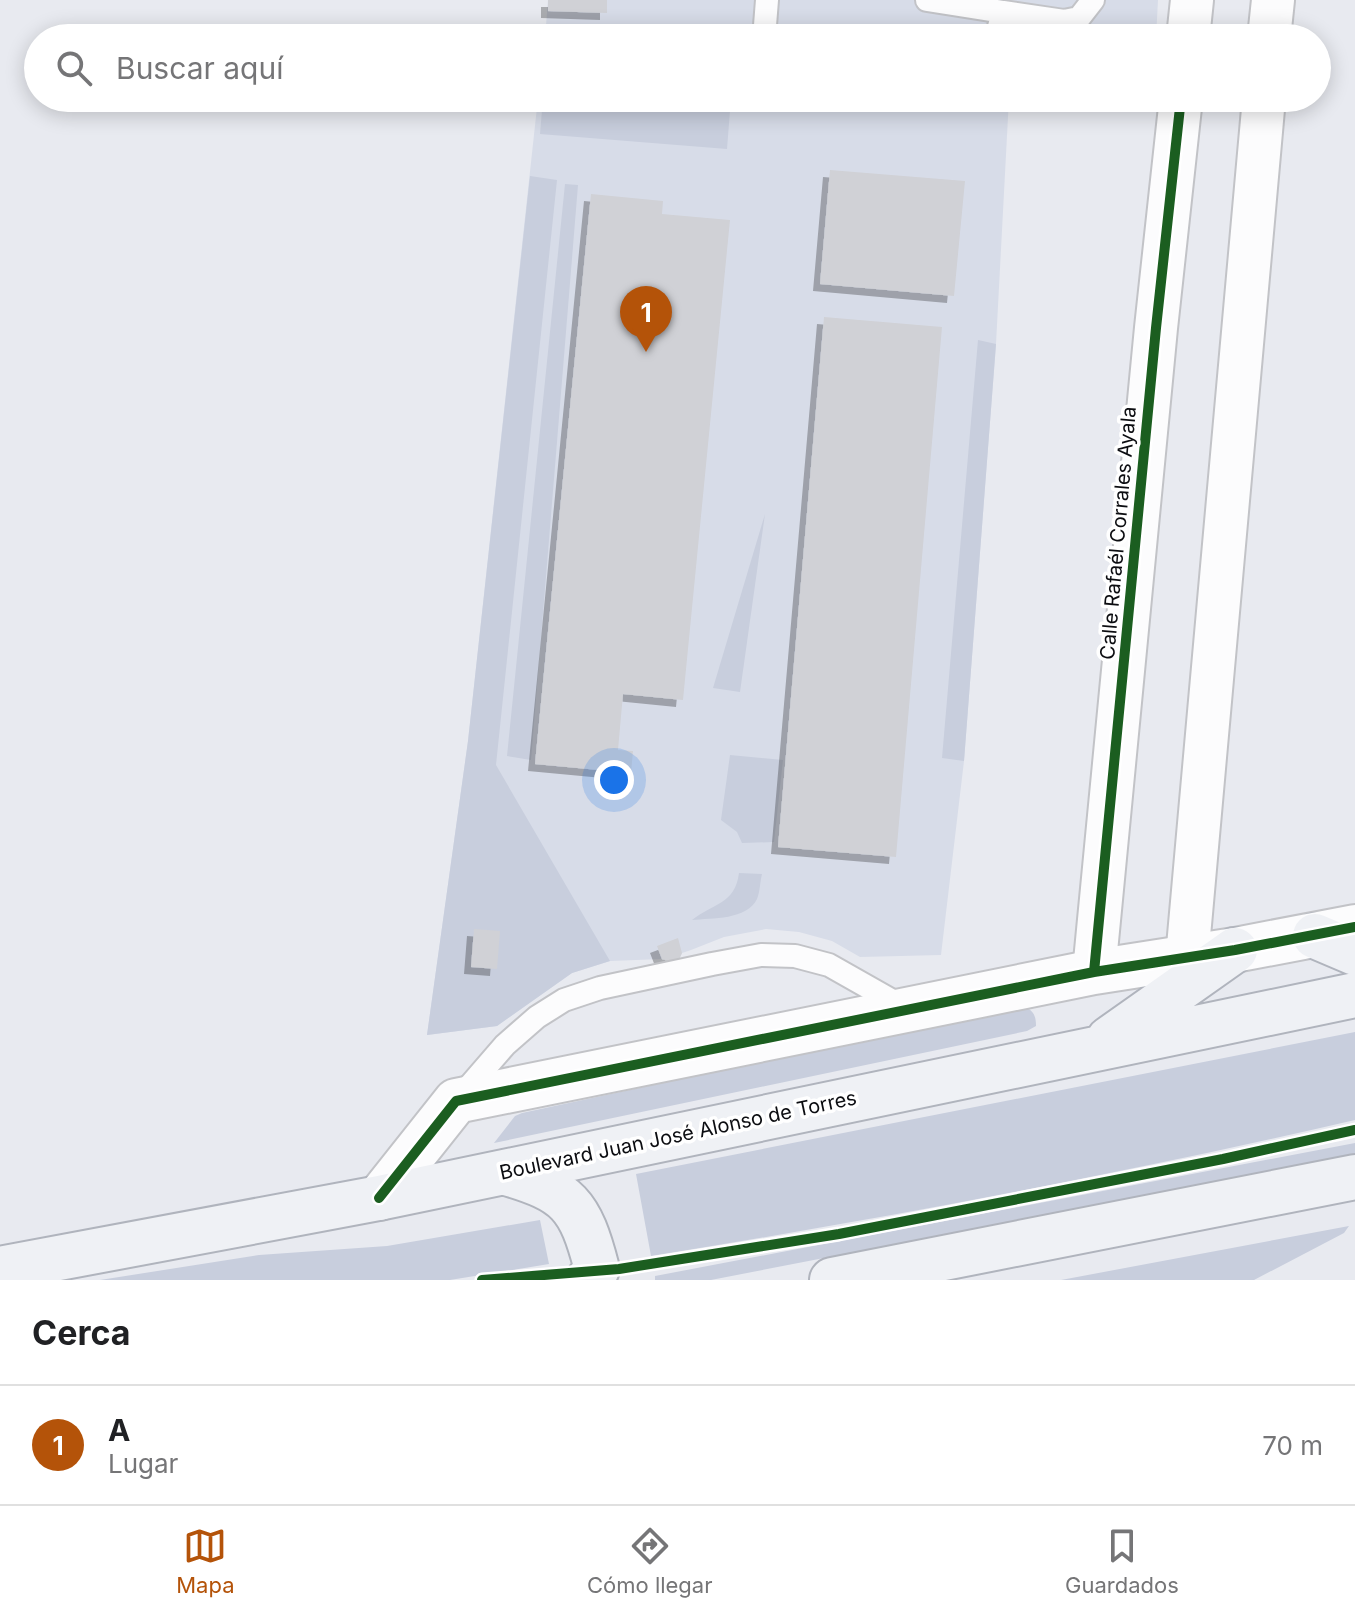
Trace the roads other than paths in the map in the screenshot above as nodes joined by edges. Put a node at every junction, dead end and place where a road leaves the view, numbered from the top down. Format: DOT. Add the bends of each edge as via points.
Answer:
graph roads {
  1 [pos="767,0"];
  2 [pos="927,0"];
  3 [pos="1093,0"];
  4 [pos="1192,0"];
  5 [pos="1273,0"];
  6 [pos="1003,12"];
  7 [pos="765,24"];
  8 [pos="1000,24"];
  9 [pos="1189,24"];
  10 [pos="1270,24"];
  11 [pos="1179,112"];
  12 [pos="1263,112"];
  13 [pos="1335,932"];
  14 [pos="1235,950"];
  15 [pos="1355,953"];
  16 [pos="1187,958"];
  17 [pos="1094,972"];
  18 [pos="1355,995"];
  19 [pos="906,1008"];
  20 [pos="1096,1048"];
  21 [pos="456,1101"];
  22 [pos="503,1172"];
  23 [pos="1355,1177"];
  24 [pos="379,1198"];
  25 [pos="0,1269"];
  26 [pos="588,1280"];
  27 [pos="832,1280"];
  1 -- 7 [label="lane"];
  2 -- 6 [label="lane"];
  3 -- 6 [label="lane" via="1079,18 1064,21"];
  4 -- 9 [label="street"];
  5 -- 10 [label="street"];
  6 -- 8 [label="lane"];
  11 -- 17 [label="street, Calle Rafaél Corrales Ayala"];
  12 -- 16 [label="street"];
  13 -- 14 [label="street"];
  13 -- 15 [label="main road"];
  14 -- 16 [label="street"];
  14 -- 20 [label="main road"];
  16 -- 17 [label="street"];
  17 -- 19 [label="street"];
  18 -- 20 [label="main road, Boulevard Juan José Alonso de Torres"];
  19 -- 21 [label="street"];
  19 -- 21 [label="lane" via="829,965 795,956 761,955 712,964 564,1000 505,1045"];
  20 -- 22 [label="main road, Boulevard Juan José Alonso de Torres"];
  21 -- 24 [label="street"];
  22 -- 24 [label="main road, Boulevard Juan José Alonso de Torres"];
  22 -- 26 [label="main road" via="555,1191 575,1210 588,1233 597,1269"];
  23 -- 27 [label="main road"];
  24 -- 25 [label="main road, Boulevard Juan José Alonso de Torres"];
}
